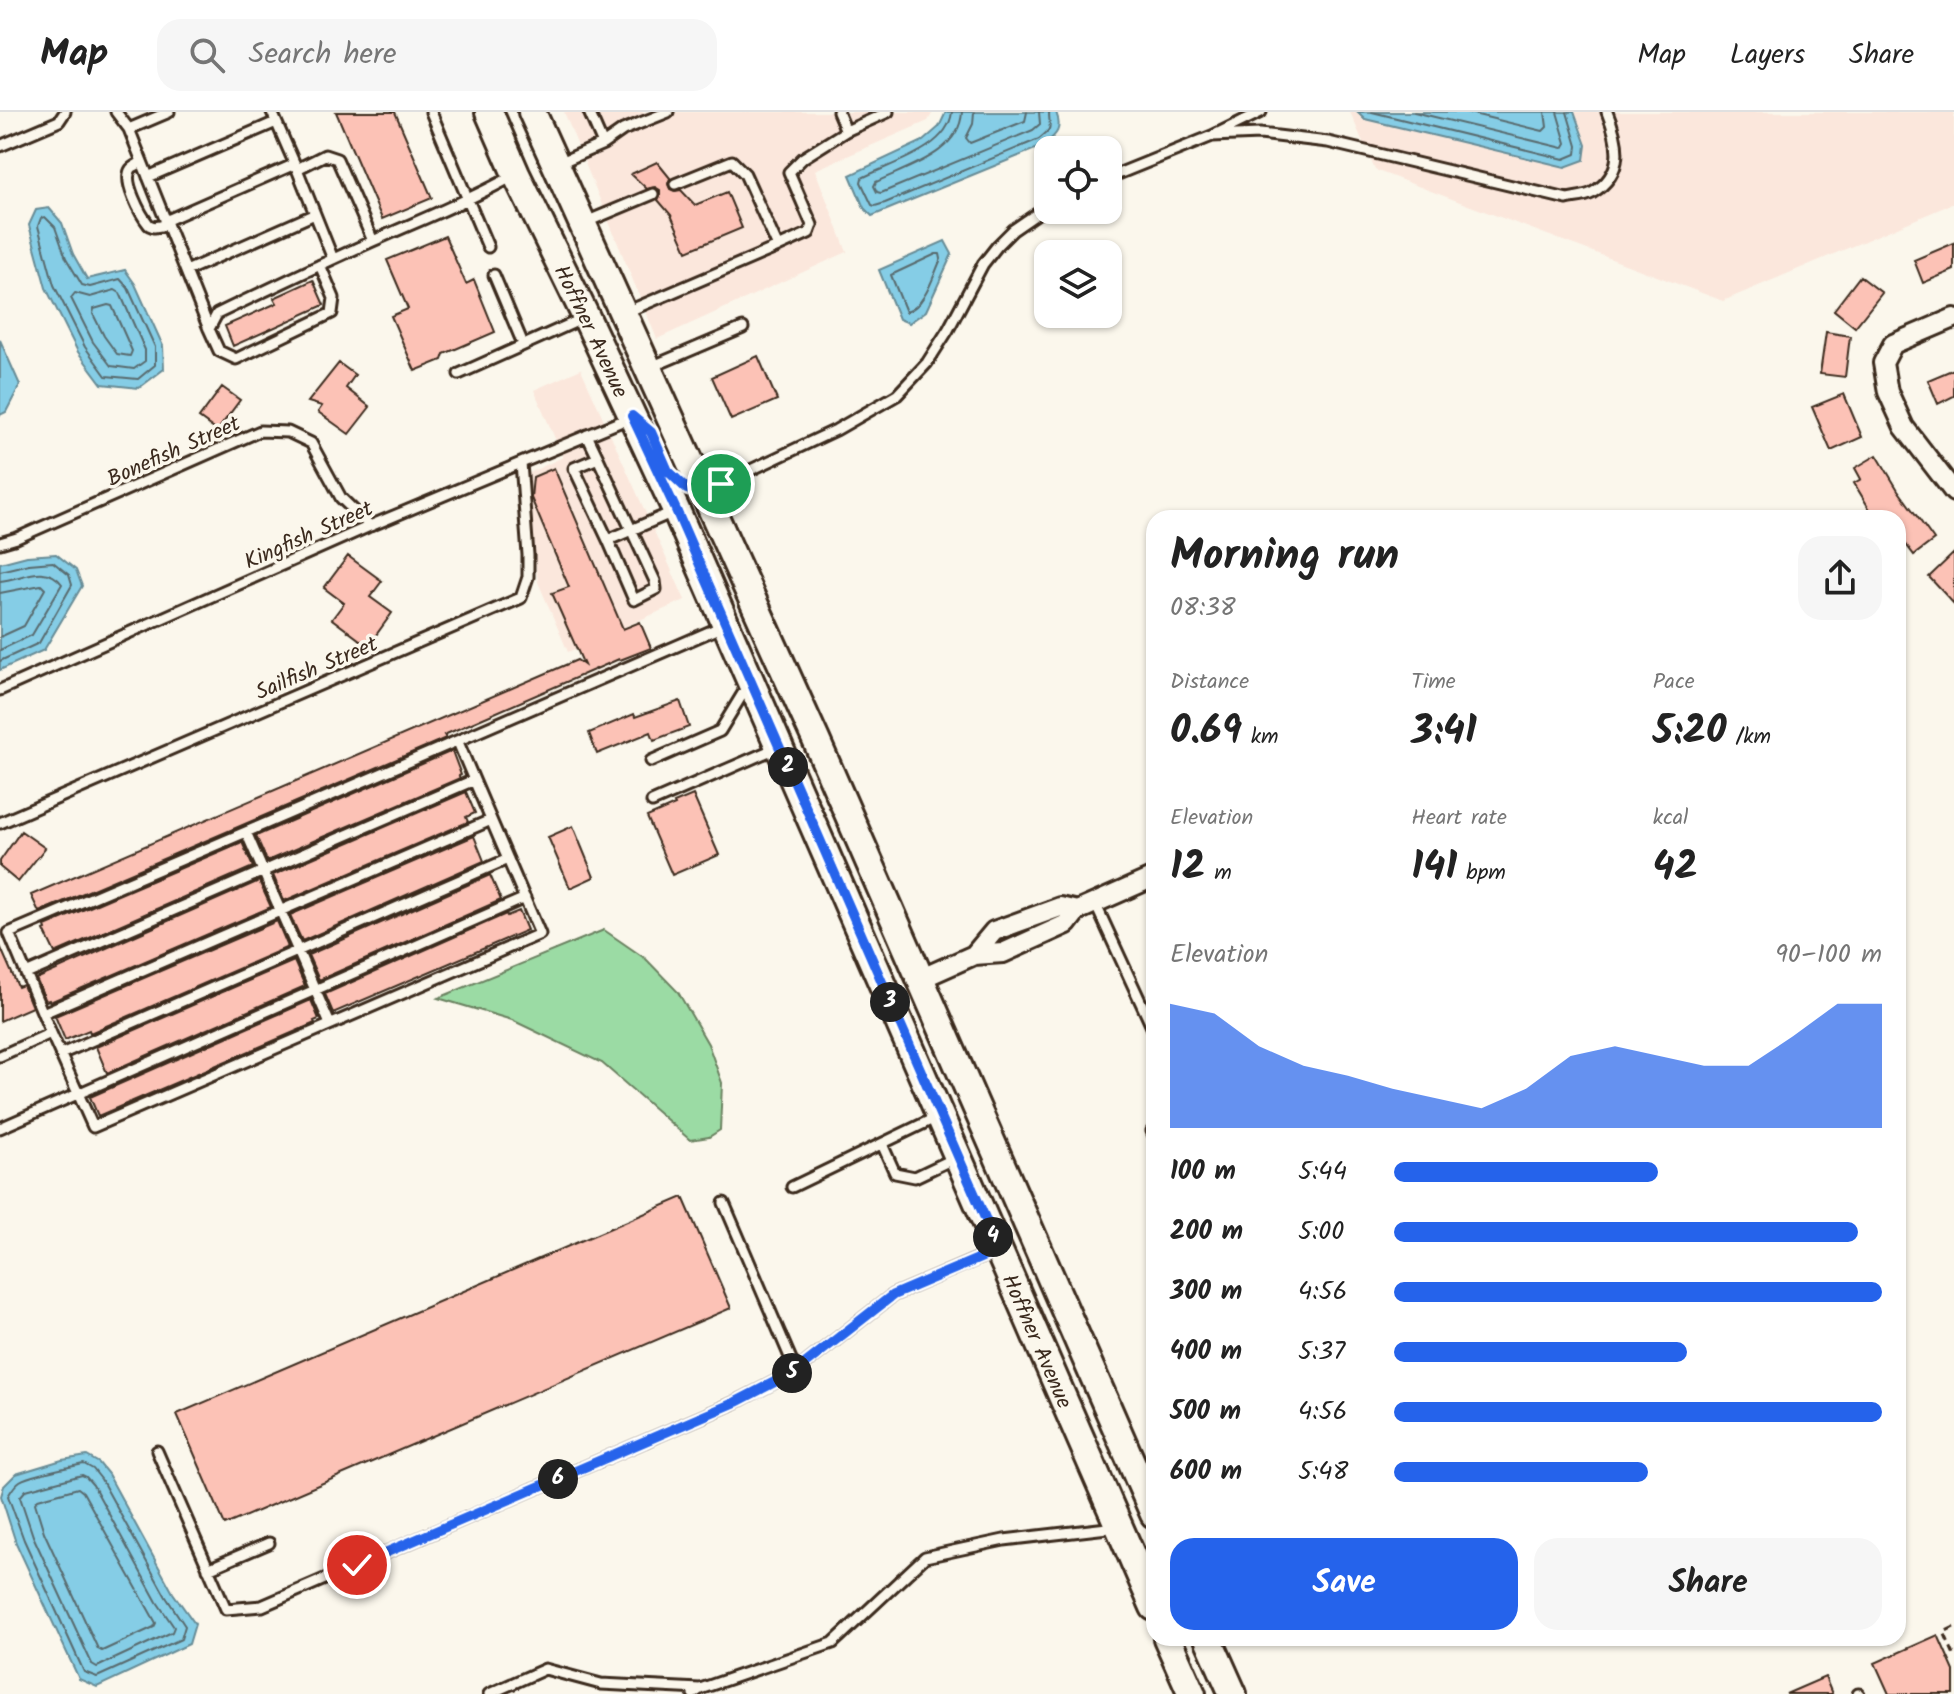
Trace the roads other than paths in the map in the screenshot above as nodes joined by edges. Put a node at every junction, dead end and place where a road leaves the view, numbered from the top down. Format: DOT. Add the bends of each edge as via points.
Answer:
graph roads {
  1 [pos="65,112"];
  2 [pos="116,112"];
  3 [pos="140,112"];
  4 [pos="169,112"];
  5 [pos="272,112"];
  6 [pos="431,112"];
  7 [pos="489,112"];
  8 [pos="532,112"];
  9 [pos="589,112"];
  10 [pos="668,112"];
  11 [pos="838,112"];
  12 [pos="888,112"];
  13 [pos="1261,112"];
  14 [pos="1607,112"];
  15 [pos="276,122"];
  16 [pos="144,123"];
  17 [pos="129,129"];
  18 [pos="846,131"];
  19 [pos="1212,136"];
  20 [pos="603,144"];
  21 [pos="0,146"];
  22 [pos="142,162"];
  23 [pos="556,165"];
  24 [pos="296,167"];
  25 [pos="1122,172"];
  26 [pos="516,174"];
  27 [pos="148,177"];
  28 [pos="675,184"];
  29 [pos="653,194"];
  30 [pos="468,199"];
  31 [pos="315,214"];
  32 [pos="1034,216"];
  33 [pos="166,223"];
  34 [pos="582,224"];
  35 [pos="373,241"];
  36 [pos="488,247"];
  37 [pos="778,247"];
  38 [pos="333,259"];
  39 [pos="320,265"];
  40 [pos="186,271"];
  41 [pos="494,275"];
  42 [pos="624,313"];
  43 [pos="586,317"];
  44 [pos="1954,318"];
  45 [pos="743,328"];
  46 [pos="209,329"];
  47 [pos="523,344"];
  48 [pos="648,368"];
  49 [pos="459,374"];
  50 [pos="632,416"];
  51 [pos="587,435"];
  52 [pos="598,458"];
  53 [pos="521,463"];
  54 [pos="703,492"];
  55 [pos="1954,492"];
  56 [pos="676,510"];
  57 [pos="370,526"];
  58 [pos="632,529"];
  59 [pos="608,540"];
  60 [pos="0,543"];
  61 [pos="726,625"];
  62 [pos="750,682"];
  63 [pos="792,688"];
  64 [pos="0,690"];
  65 [pos="458,742"];
  66 [pos="779,747"];
  67 [pos="651,761"];
  68 [pos="474,780"];
  69 [pos="652,802"];
  70 [pos="491,820"];
  71 [pos="0,823"];
  72 [pos="246,832"];
  73 [pos="508,859"];
  74 [pos="263,871"];
  75 [pos="1146,881"];
  76 [pos="525,898"];
  77 [pos="1086,907"];
  78 [pos="280,911"];
  79 [pos="298,951"];
  80 [pos="26,974"];
  81 [pos="920,979"];
  82 [pos="315,990"];
  83 [pos="1146,1008"];
  84 [pos="43,1013"];
  85 [pos="330,1024"];
  86 [pos="51,1033"];
  87 [pos="61,1054"];
  88 [pos="0,1056"];
  89 [pos="77,1093"];
  90 [pos="940,1116"];
  91 [pos="0,1128"];
  92 [pos="882,1144"];
  93 [pos="958,1157"];
  94 [pos="792,1187"];
  95 [pos="724,1203"];
  96 [pos="1037,1246"];
  97 [pos="999,1250"];
  98 [pos="796,1371"];
  99 [pos="157,1451"];
  100 [pos="1146,1494"];
  101 [pos="1146,1502"];
  102 [pos="1119,1527"];
  103 [pos="269,1543"];
  104 [pos="208,1569"];
  105 [pos="1146,1589"];
  106 [pos="1171,1646"];
  107 [pos="1212,1646"];
  108 [pos="697,1692"];
  109 [pos="489,1694"];
  110 [pos="1192,1694"];
  111 [pos="1233,1694"];
  1 -- 21 [label="lane" via="59,121"];
  2 -- 17 [label="lane"];
  3 -- 16 [label="lane"];
  4 -- 16 [label="lane"];
  5 -- 15 [label="lane"];
  6 -- 30 [label="lane"];
  7 -- 26 [label="main road, Hoffner Avenue"];
  8 -- 23 [label="main road, Hoffner Avenue"];
  9 -- 20 [label="lane"];
  10 -- 20 [label="lane"];
  11 -- 18 [label="lane"];
  12 -- 18 [label="lane"];
  13 -- 19 [label="lane"];
  14 -- 19 [label="lane" via="1618,164 1590,194 1567,199 1328,142 1260,134"];
  15 -- 24 [label="lane"];
  15 -- 27 [label="lane"];
  16 -- 17 [label="lane"];
  17 -- 22 [label="lane"];
  18 -- 37 [label="lane" via="789,172 812,225 809,233"];
  19 -- 25 [label="lane"];
  20 -- 23 [label="lane"];
  22 -- 27 [label="lane"];
  22 -- 33 [label="lane" via="129,173 131,190 149,225"];
  23 -- 34 [label="main road, Hoffner Avenue"];
  24 -- 31 [label="lane"];
  24 -- 33 [label="lane"];
  24 -- 35 [label="lane" via="325,155 337,159"];
  26 -- 30 [label="lane"];
  26 -- 43 [label="main road, Hoffner Avenue"];
  27 -- 33 [label="lane"];
  28 -- 37 [label="lane" via="732,161 745,174"];
  29 -- 34 [label="lane"];
  30 -- 35 [label="lane"];
  30 -- 36 [label="lane"];
  31 -- 38 [label="lane"];
  31 -- 40 [label="lane"];
  32 -- 54 [label="lane" via="1013,230 983,264 927,363 897,395 836,430"];
  33 -- 40 [label="lane"];
  34 -- 42 [label="main road, Hoffner Avenue"];
  35 -- 38 [label="lane"];
  37 -- 42 [label="lane"];
  38 -- 39 [label="lane"];
  39 -- 46 [label="lane" via="217,314"];
  39 -- 46 [label="lane" via="334,298 332,313 236,359 219,351"];
  40 -- 46 [label="lane"];
  41 -- 47 [label="lane"];
  42 -- 48 [label="main road, Hoffner Avenue"];
  43 -- 47 [label="lane"];
  43 -- 50 [label="main road, Hoffner Avenue"];
  44 -- 55 [label="street" via="1893,344 1883,363 1888,392 1904,427"];
  45 -- 48 [label="lane"];
  47 -- 49 [label="lane"];
  48 -- 54 [label="main road, Hoffner Avenue"];
  50 -- 51 [label="lane, Kingfish Street"];
  50 -- 54 [label="main road" via="651,432 668,471 687,489"];
  50 -- 56 [label="main road, Hoffner Avenue"];
  51 -- 52 [label="lane"];
  51 -- 53 [label="lane, Kingfish Street"];
  52 -- 58 [label="lane"];
  52 -- 59 [label="lane" via="574,468"];
  53 -- 57 [label="lane, Kingfish Street"];
  53 -- 71 [label="lane, Sailfish Street" via="528,555 521,598"];
  54 -- 63 [label="main road, Hoffner Avenue"];
  56 -- 58 [label="lane"];
  56 -- 61 [label="main road, Hoffner Avenue"];
  56 -- 63 [label="main road" via="704,524 767,661"];
  57 -- 60 [label="lane, Bonefish Street" via="341,498 311,443 288,432 260,431"];
  57 -- 64 [label="lane, Kingfish Street"];
  58 -- 59 [label="lane"];
  58 -- 59 [label="lane" via="656,589 634,600"];
  61 -- 62 [label="main road, Hoffner Avenue"];
  61 -- 65 [label="lane"];
  62 -- 66 [label="main road, Hoffner Avenue"];
  62 -- 67 [label="lane" via="720,731"];
  63 -- 81 [label="main road, Hoffner Avenue"];
  65 -- 68 [label="lane"];
  65 -- 72 [label="lane"];
  66 -- 69 [label="lane"];
  66 -- 90 [label="main road, Hoffner Avenue"];
  68 -- 70 [label="lane"];
  68 -- 74 [label="lane"];
  70 -- 73 [label="lane"];
  70 -- 78 [label="lane"];
  72 -- 74 [label="lane"];
  72 -- 80 [label="lane" via="9,933"];
  73 -- 76 [label="lane"];
  73 -- 79 [label="lane"];
  74 -- 78 [label="lane"];
  74 -- 80 [label="lane"];
  75 -- 77 [label="street"];
  76 -- 82 [label="lane"];
  76 -- 85 [label="lane" via="540,934"];
  77 -- 81 [label="street" via="1067,924 1003,953 974,955"];
  77 -- 83 [label="lane"];
  78 -- 79 [label="lane"];
  78 -- 84 [label="lane"];
  79 -- 82 [label="lane"];
  79 -- 87 [label="lane"];
  80 -- 84 [label="lane"];
  81 -- 96 [label="main road, Hoffner Avenue"];
  82 -- 85 [label="lane"];
  82 -- 89 [label="lane"];
  84 -- 86 [label="lane"];
  85 -- 89 [label="lane" via="93,1127"];
  86 -- 87 [label="lane"];
  86 -- 88 [label="lane"];
  87 -- 89 [label="lane"];
  89 -- 91 [label="lane"];
  90 -- 92 [label="lane"];
  90 -- 93 [label="main road, Hoffner Avenue"];
  90 -- 96 [label="main road" via="965,1122 1006,1206"];
  92 -- 93 [label="lane" via="895,1173 915,1177"];
  92 -- 94 [label="lane"];
  93 -- 97 [label="main road, Hoffner Avenue"];
  95 -- 98 [label="lane"];
  96 -- 100 [label="main road, Hoffner Avenue"];
  97 -- 98 [label="lane" via="893,1295"];
  97 -- 101 [label="main road" via="1026,1264 1038,1282 1122,1477"];
  97 -- 102 [label="main road, Hoffner Avenue"];
  98 -- 104 [label="lane" via="736,1402 262,1606 226,1609"];
  99 -- 104 [label="lane"];
  102 -- 105 [label="main road, Hoffner Avenue"];
  102 -- 108 [label="lane" via="1004,1540 925,1557 833,1643"];
  103 -- 104 [label="lane"];
  106 -- 110 [label="main road"];
  107 -- 111 [label="main road"];
  108 -- 109 [label="lane" via="601,1684 545,1669"];
}
